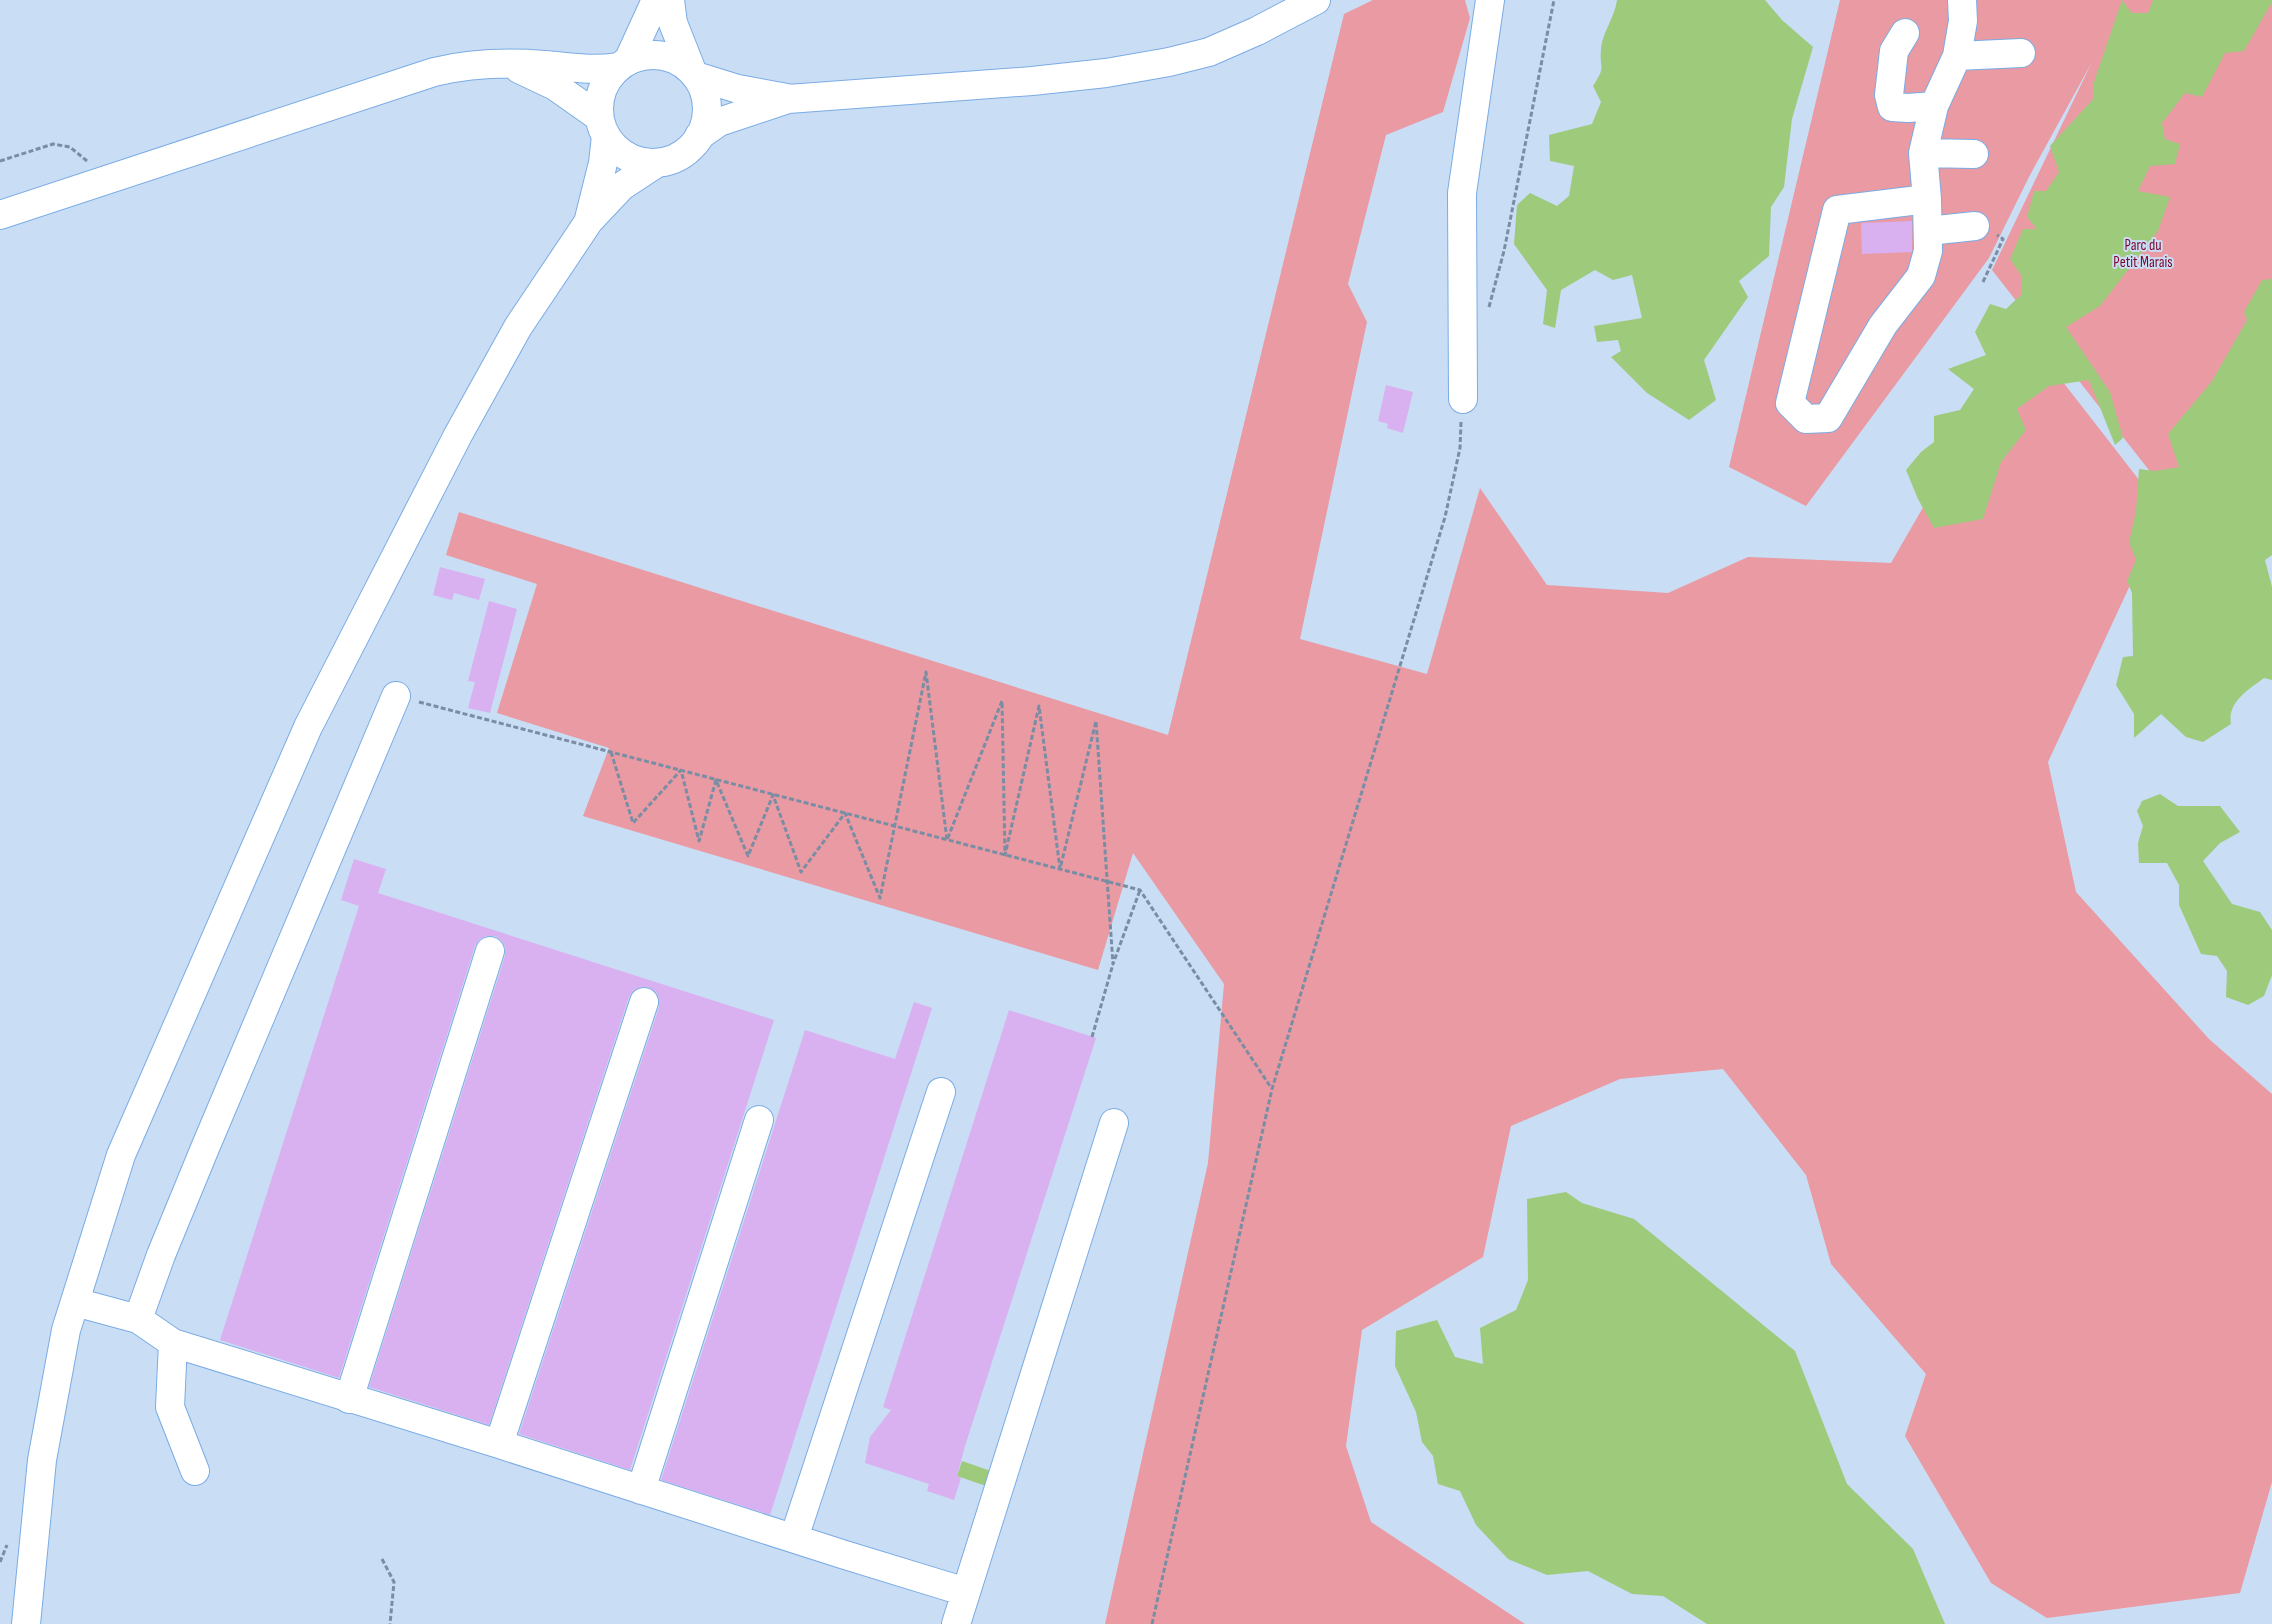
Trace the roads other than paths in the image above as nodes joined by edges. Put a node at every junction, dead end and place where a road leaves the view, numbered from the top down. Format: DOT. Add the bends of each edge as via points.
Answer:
graph roads {
  1 [pos="656,0"];
  2 [pos="670,0"];
  3 [pos="1316,0"];
  4 [pos="1490,0"];
  5 [pos="1962,0"];
  6 [pos="1905,33"];
  7 [pos="2021,52"];
  8 [pos="1957,56"];
  9 [pos="506,63"];
  10 [pos="623,64"];
  11 [pos="694,74"];
  12 [pos="788,99"];
  13 [pos="1934,106"];
  14 [pos="602,126"];
  15 [pos="700,136"];
  16 [pos="1924,153"];
  17 [pos="1974,154"];
  18 [pos="657,163"];
  19 [pos="1927,199"];
  20 [pos="0,215"];
  21 [pos="589,221"];
  22 [pos="1975,226"];
  23 [pos="1928,232"];
  24 [pos="1463,400"];
  25 [pos="396,696"];
  26 [pos="490,951"];
  27 [pos="644,1002"];
  28 [pos="941,1092"];
  29 [pos="759,1120"];
  30 [pos="1114,1123"];
  31 [pos="75,1302"];
  32 [pos="138,1319"];
  33 [pos="173,1343"];
  34 [pos="349,1398"];
  35 [pos="499,1444"];
  36 [pos="196,1471"];
  37 [pos="641,1490"];
  38 [pos="794,1538"];
  39 [pos="966,1592"];
  40 [pos="26,1624"];
  41 [pos="956,1624"];
  1 -- 10 [label="street"];
  2 -- 11 [label="street" via="673,23"];
  3 -- 12 [label="street" via="1208,52 1169,62 1032,81"];
  4 -- 24 [label="street" via="1462,193"];
  5 -- 8 [label="street"];
  6 -- 13 [label="street" via="1894,51 1889,95 1892,107"];
  7 -- 8 [label="street"];
  8 -- 13 [label="street"];
  9 -- 10 [label="street" via="583,70"];
  9 -- 14 [label="street" via="555,86"];
  9 -- 20 [label="street" via="479,63 426,74"];
  10 -- 11 [label="street" via="639,56 662,55 673,58"];
  10 -- 14 [label="street" via="604,84 599,106"];
  11 -- 12 [label="street" via="738,89"];
  11 -- 15 [label="street" via="702,87 707,112"];
  12 -- 15 [label="street" via="719,122"];
  13 -- 16 [label="street"];
  14 -- 18 [label="street" via="613,145 627,156 645,163"];
  14 -- 21 [label="street" via="603,163"];
  15 -- 18 [label="street" via="682,155"];
  16 -- 17 [label="street"];
  16 -- 19 [label="street"];
  18 -- 21 [label="street" via="622,186"];
  19 -- 23 [label="street"];
  19 -- 23 [label="street" via="1837,210 1790,403 1806,418 1828,418 1883,325 1921,276 1928,251"];
  21 -- 31 [label="street" via="518,327 458,435 308,727 121,1155"];
  22 -- 23 [label="street"];
  25 -- 32 [label="street" via="201,1157"];
  26 -- 34 [label="street"];
  27 -- 35 [label="street"];
  28 -- 38 [label="street"];
  29 -- 37 [label="street"];
  30 -- 39 [label="street"];
  31 -- 32 [label="street"];
  31 -- 40 [label="street" via="66,1330 42,1460"];
  32 -- 33 [label="street"];
  33 -- 34 [label="street"];
  33 -- 36 [label="street" via="170,1407"];
  34 -- 35 [label="street"];
  35 -- 37 [label="street"];
  37 -- 38 [label="street"];
  38 -- 39 [label="street"];
  39 -- 41 [label="street"];
}
